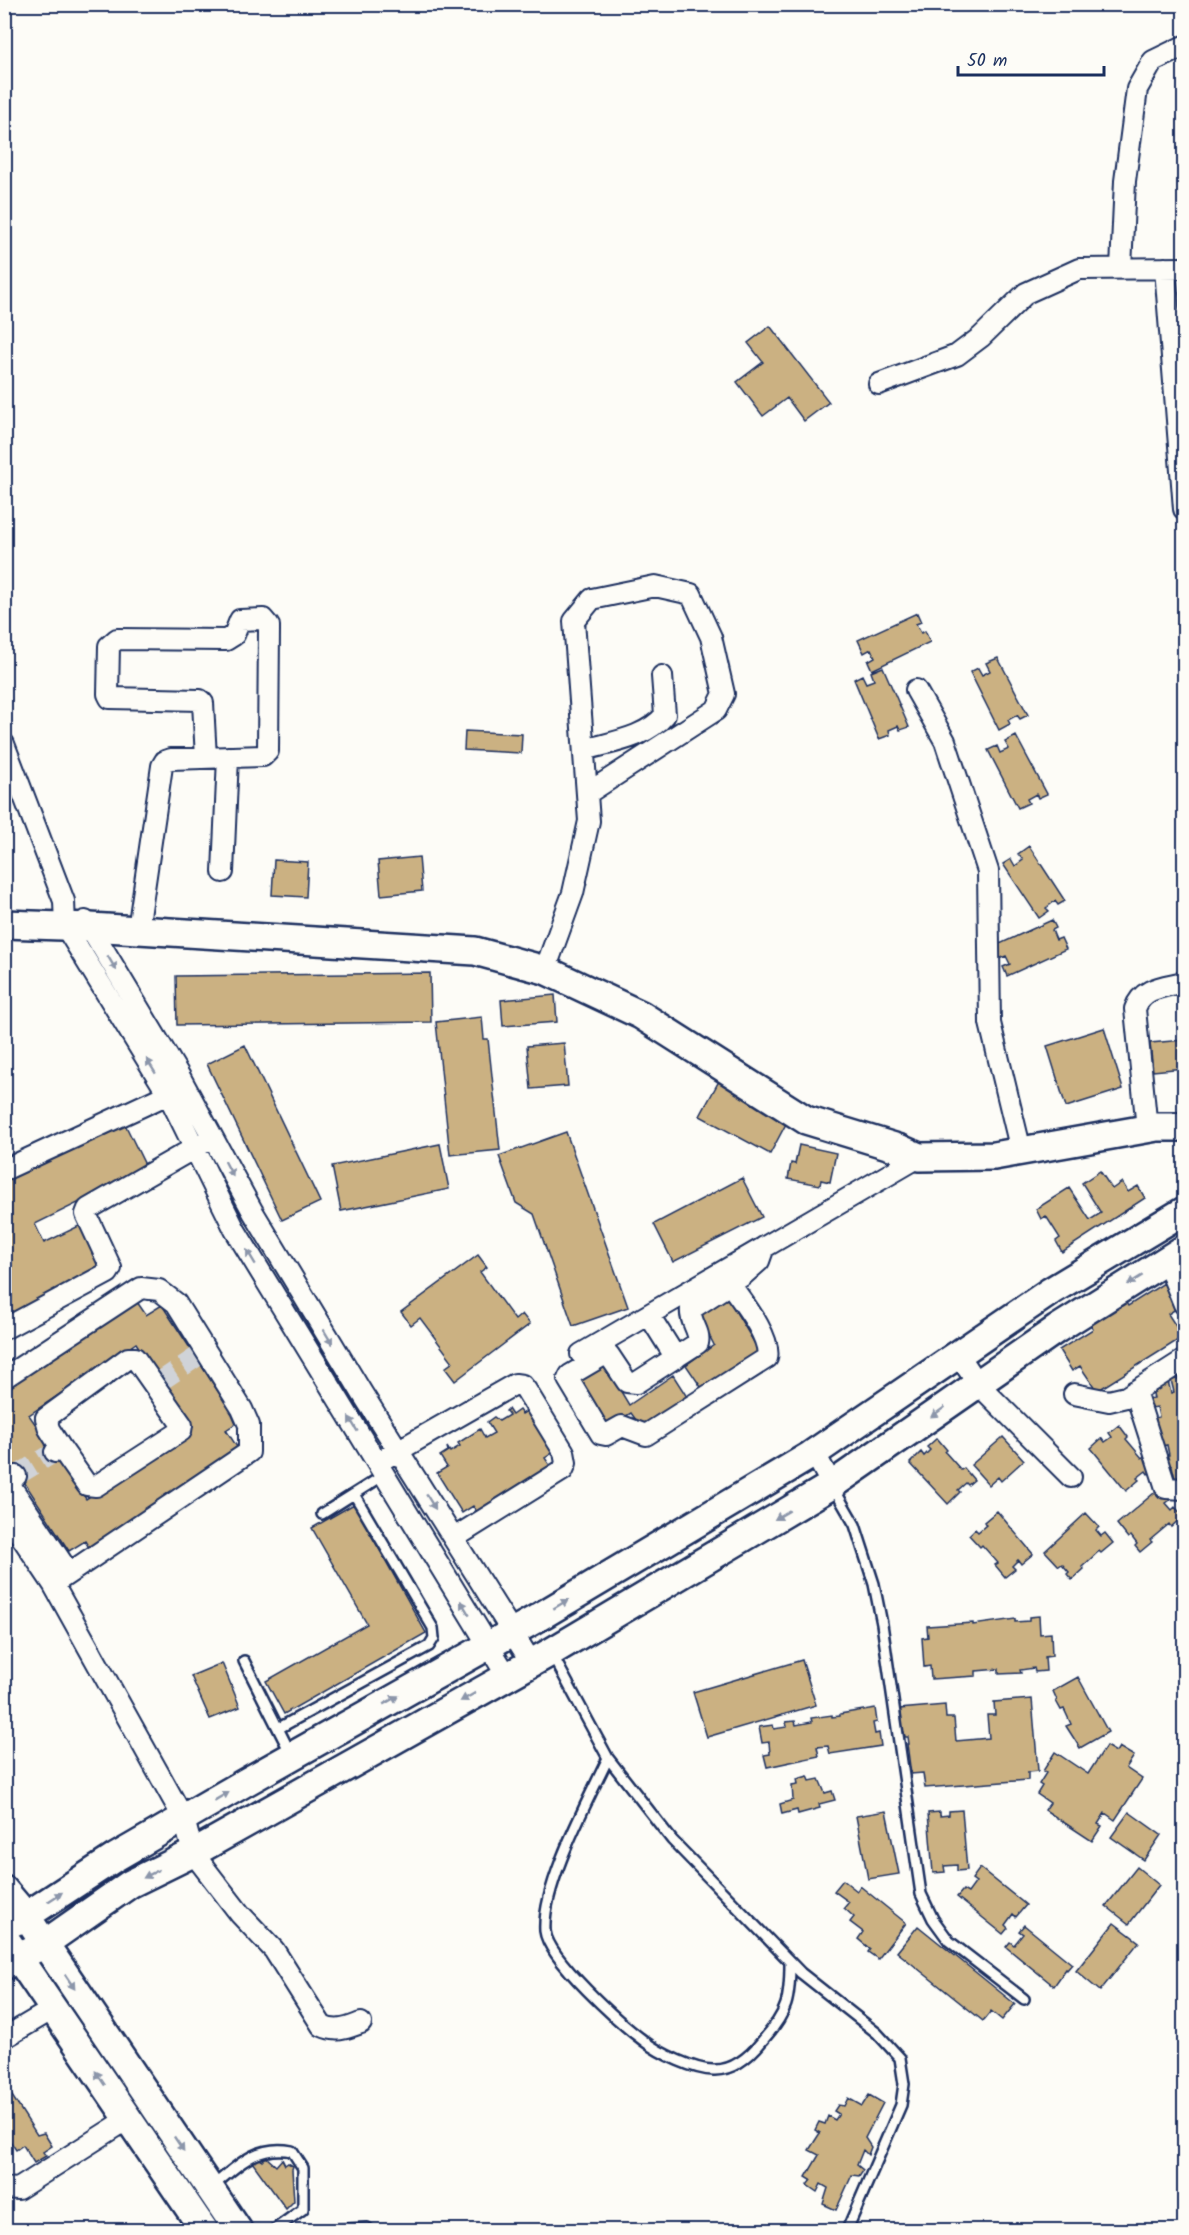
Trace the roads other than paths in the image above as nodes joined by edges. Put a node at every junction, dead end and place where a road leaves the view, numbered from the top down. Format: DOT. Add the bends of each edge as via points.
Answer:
graph roads {
  1 [pos="1185,46"];
  2 [pos="1121,268"];
  3 [pos="1175,268"];
  4 [pos="879,384"];
  5 [pos="1185,509"];
  6 [pos="662,676"];
  7 [pos="916,690"];
  8 [pos="4,744"];
  9 [pos="584,750"];
  10 [pos="228,757"];
  11 [pos="206,758"];
  12 [pos="588,793"];
  13 [pos="224,872"];
  14 [pos="73,918"];
  15 [pos="4,924"];
  16 [pos="138,930"];
  17 [pos="545,970"];
  18 [pos="1185,982"];
  19 [pos="168,1094"];
  20 [pos="1185,1127"];
  21 [pos="1147,1129"];
  22 [pos="213,1138"];
  23 [pos="194,1147"];
  24 [pos="1021,1151"];
  25 [pos="920,1157"];
  26 [pos="4,1170"];
  27 [pos="1183,1215"];
  28 [pos="764,1248"];
  29 [pos="1175,1255"];
  30 [pos="730,1284"];
  31 [pos="1185,1304"];
  32 [pos="649,1314"];
  33 [pos="4,1329"];
  34 [pos="958,1354"];
  35 [pos="579,1355"];
  36 [pos="676,1358"];
  37 [pos="1185,1360"];
  38 [pos="4,1378"];
  39 [pos="156,1384"];
  40 [pos="978,1384"];
  41 [pos="1135,1391"];
  42 [pos="1074,1394"];
  43 [pos="398,1450"];
  44 [pos="814,1452"];
  45 [pos="380,1469"];
  46 [pos="1071,1477"];
  47 [pos="8,1480"];
  48 [pos="832,1485"];
  49 [pos="1185,1490"];
  50 [pos="354,1494"];
  51 [pos="4,1511"];
  52 [pos="322,1514"];
  53 [pos="454,1538"];
  54 [pos="61,1578"];
  55 [pos="513,1631"];
  56 [pos="488,1645"];
  57 [pos="541,1657"];
  58 [pos="244,1661"];
  59 [pos="507,1676"];
  60 [pos="279,1728"];
  61 [pos="298,1752"];
  62 [pos="608,1758"];
  63 [pos="322,1780"];
  64 [pos="184,1819"];
  65 [pos="193,1853"];
  66 [pos="4,1890"];
  67 [pos="15,1921"];
  68 [pos="45,1944"];
  69 [pos="9,1954"];
  70 [pos="790,1962"];
  71 [pos="1024,1999"];
  72 [pos="53,2009"];
  73 [pos="361,2022"];
  74 [pos="4,2038"];
  75 [pos="128,2119"];
  76 [pos="4,2188"];
  77 [pos="210,2189"];
  78 [pos="204,2230"];
  79 [pos="238,2230"];
  80 [pos="274,2230"];
  81 [pos="329,2230"];
  82 [pos="370,2230"];
  83 [pos="848,2230"];
  1 -- 2 [label="street" via="1153,61 1137,89 1125,181"];
  2 -- 3 [label="street"];
  2 -- 4 [label="street" via="1079,269 1026,293 957,355"];
  3 -- 5 [label="street"];
  6 -- 9 [label="street" via="665,715 658,723 644,732"];
  7 -- 24 [label="street" via="945,741 988,872 990,1023"];
  8 -- 14 [label="street"];
  9 -- 12 [label="street"];
  9 -- 12 [label="street" via="574,621 592,599 655,586 691,594 711,637 724,694 716,710"];
  10 -- 11 [label="street"];
  10 -- 11 [label="street" via="263,756 268,751 267,622 240,620 234,635 226,640 112,642 108,651 110,698 201,701"];
  10 -- 13 [label="street"];
  11 -- 16 [label="street" via="171,759 162,766"];
  12 -- 17 [label="street" via="590,821 573,893"];
  14 -- 15 [label="street"];
  14 -- 16 [label="street"];
  19 -- 14 [label="street, one-way"];
  14 -- 22 [label="street, one-way" via="180,1077"];
  16 -- 17 [label="street" via="475,951"];
  17 -- 25 [label="street" via="641,1015 806,1120"];
  18 -- 21 [label="street" via="1149,991 1138,998 1135,1010"];
  19 -- 23 [label="street"];
  19 -- 26 [label="street"];
  20 -- 21 [label="street"];
  21 -- 24 [label="street"];
  22 -- 23 [label="street"];
  22 -- 43 [label="street, one-way" via="253,1212"];
  23 -- 33 [label="street" via="88,1209 86,1214 111,1268 108,1274"];
  45 -- 23 [label="street, one-way" via="235,1230"];
  24 -- 25 [label="street" via="994,1156"];
  25 -- 28 [label="street"];
  27 -- 34 [label="street" via="1051,1291"];
  28 -- 30 [label="street" via="759,1262"];
  28 -- 32 [label="street"];
  29 -- 31 [label="street"];
  29 -- 40 [label="street, one-way"];
  30 -- 36 [label="street" via="691,1309 690,1316 700,1336 698,1343"];
  30 -- 36 [label="street" via="766,1339 767,1358 646,1436 622,1426 601,1434 568,1379 609,1355 627,1382 636,1383"];
  32 -- 35 [label="street"];
  32 -- 36 [label="street"];
  34 -- 40 [label="street"];
  34 -- 44 [label="street"];
  37 -- 41 [label="street"];
  38 -- 54 [label="street" via="141,1288 159,1290 176,1303 202,1354 249,1425 249,1452"];
  39 -- 39 [label="street" via="135,1358 128,1358 46,1418 58,1450 87,1485 96,1486 181,1431 182,1425"];
  40 -- 46 [label="street"];
  40 -- 48 [label="street, one-way"];
  41 -- 42 [label="street" via="1109,1401"];
  41 -- 49 [label="street" via="1166,1488"];
  43 -- 45 [label="street"];
  43 -- 53 [label="street, one-way"];
  43 -- 53 [label="street" via="516,1384 526,1390 564,1452 563,1470"];
  44 -- 48 [label="street"];
  55 -- 44 [label="street, one-way"];
  45 -- 50 [label="lane"];
  56 -- 45 [label="street, one-way"];
  47 -- 54 [label="street"];
  48 -- 57 [label="street, one-way"];
  48 -- 71 [label="lane" via="855,1525 874,1584 921,1894 949,1941"];
  50 -- 52 [label="lane"];
  50 -- 60 [label="lane" via="433,1628 434,1638 429,1646"];
  51 -- 54 [label="street"];
  53 -- 55 [label="street"];
  54 -- 64 [label="street"];
  55 -- 56 [label="street"];
  55 -- 57 [label="street"];
  56 -- 59 [label="street"];
  61 -- 56 [label="street, one-way"];
  57 -- 59 [label="street"];
  57 -- 62 [label="lane"];
  58 -- 60 [label="lane"];
  59 -- 63 [label="street, one-way"];
  60 -- 61 [label="lane"];
  61 -- 63 [label="street"];
  64 -- 61 [label="street, one-way"];
  62 -- 70 [label="lane" via="672,1840"];
  62 -- 70 [label="lane" via="559,1866 545,1911 545,1934 555,1954 645,2043 682,2062 713,2071 741,2062 784,2014"];
  63 -- 65 [label="street"];
  64 -- 65 [label="street"];
  67 -- 64 [label="street, one-way"];
  65 -- 68 [label="street, one-way" via="130,1884"];
  65 -- 73 [label="street" via="240,1914 274,1950 322,2026 340,2030"];
  66 -- 67 [label="street"];
  67 -- 68 [label="street"];
  68 -- 69 [label="street"];
  68 -- 77 [label="street, one-way"];
  69 -- 72 [label="street"];
  70 -- 83 [label="lane" via="877,2033 900,2058 904,2084 901,2105"];
  72 -- 74 [label="street"];
  75 -- 72 [label="street, one-way"];
  75 -- 76 [label="street" via="18,2189"];
  75 -- 78 [label="street"];
  77 -- 79 [label="street"];
  77 -- 80 [label="lane" via="249,2156 282,2149 292,2151 303,2168 303,2209"];
  81 -- 82 [label="lane"];
}
